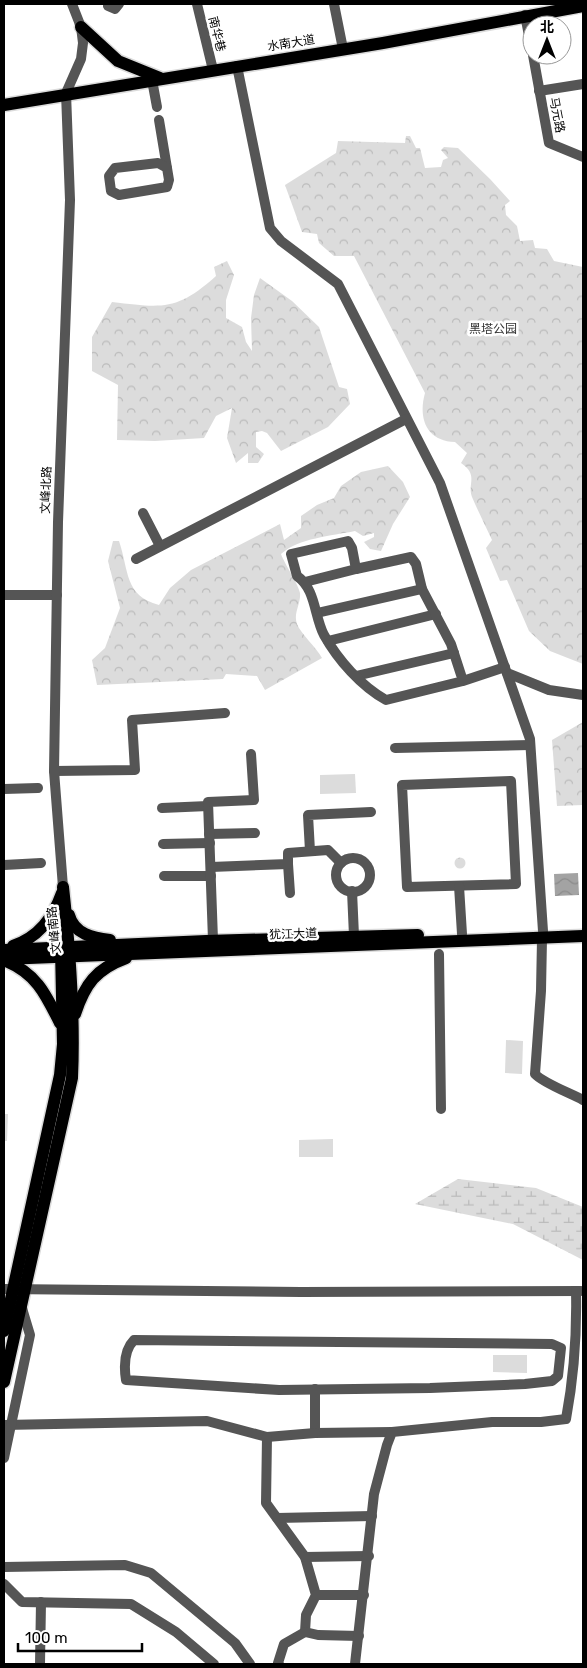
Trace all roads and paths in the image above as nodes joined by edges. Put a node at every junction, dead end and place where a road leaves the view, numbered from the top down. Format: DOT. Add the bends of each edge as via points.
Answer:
graph roads {
  1 [pos="72,4"];
  2 [pos="119,4"];
  3 [pos="197,4"];
  4 [pos="334,4"];
  5 [pos="108,6"];
  6 [pos="583,6"];
  7 [pos="525,11"];
  8 [pos="81,27"];
  9 [pos="343,48"];
  10 [pos="535,65"];
  11 [pos="237,66"];
  12 [pos="213,70"];
  13 [pos="157,80"];
  14 [pos="583,84"];
  15 [pos="540,91"];
  16 [pos="66,94"];
  17 [pos="4,105"];
  18 [pos="157,107"];
  19 [pos="159,120"];
  20 [pos="583,157"];
  21 [pos="167,168"];
  22 [pos="406,419"];
  23 [pos="143,512"];
  24 [pos="160,546"];
  25 [pos="136,559"];
  26 [pos="356,569"];
  27 [pos="305,582"];
  28 [pos="422,589"];
  29 [pos="4,595"];
  30 [pos="57,595"];
  31 [pos="317,613"];
  32 [pos="436,614"];
  33 [pos="328,641"];
  34 [pos="454,653"];
  35 [pos="506,670"];
  36 [pos="356,676"];
  37 [pos="463,681"];
  38 [pos="583,695"];
  39 [pos="226,713"];
  40 [pos="530,745"];
  41 [pos="395,748"];
  42 [pos="251,754"];
  43 [pos="54,771"];
  44 [pos="38,788"];
  45 [pos="4,789"];
  46 [pos="208,806"];
  47 [pos="162,808"];
  48 [pos="372,812"];
  49 [pos="255,833"];
  50 [pos="210,838"];
  51 [pos="164,844"];
  52 [pos="310,851"];
  53 [pos="41,863"];
  54 [pos="340,863"];
  55 [pos="288,864"];
  56 [pos="4,865"];
  57 [pos="211,871"];
  58 [pos="164,876"];
  59 [pos="459,886"];
  60 [pos="63,890"];
  61 [pos="352,892"];
  62 [pos="290,893"];
  63 [pos="583,929"];
  64 [pos="462,934"];
  65 [pos="542,935"];
  66 [pos="354,936"];
  67 [pos="583,936"];
  68 [pos="213,940"];
  69 [pos="4,949"];
  70 [pos="137,949"];
  71 [pos="65,952"];
  72 [pos="439,954"];
  73 [pos="4,960"];
  74 [pos="68,1024"];
  75 [pos="583,1100"];
  76 [pos="441,1109"];
  77 [pos="13,1289"];
  78 [pos="20,1303"];
  79 [pos="4,1331"];
  80 [pos="4,1382"];
  81 [pos="315,1389"];
  82 [pos="7,1426"];
  83 [pos="392,1432"];
  84 [pos="315,1433"];
  85 [pos="267,1437"];
  86 [pos="4,1458"];
  87 [pos="372,1516"];
  88 [pos="277,1518"];
  89 [pos="369,1556"];
  90 [pos="305,1557"];
  91 [pos="4,1567"];
  92 [pos="4,1584"];
  93 [pos="316,1595"];
  94 [pos="364,1595"];
  95 [pos="41,1602"];
  96 [pos="305,1632"];
  97 [pos="359,1636"];
  98 [pos="40,1664"];
  99 [pos="214,1664"];
  100 [pos="250,1664"];
  101 [pos="279,1664"];
  102 [pos="355,1664"];
  1 -- 8 [label="street"];
  2 -- 5 [label="street" via="115,9"];
  3 -- 12 [label="street, 南华巷"];
  4 -- 9 [label="street"];
  6 -- 7 [label="main road, 水南大道"];
  7 -- 9 [label="main road, 水南大道" via="383,43"];
  8 -- 13 [label="main road" via="118,61"];
  8 -- 16 [label="street" via="81,59"];
  9 -- 11 [label="main road, 水南大道"];
  10 -- 15 [label="street, 马元路"];
  11 -- 12 [label="main road, 水南大道"];
  11 -- 22 [label="street" via="270,228 281,241 338,284"];
  12 -- 13 [label="main road, 水南大道"];
  13 -- 16 [label="main road, 水南大道"];
  13 -- 18 [label="street"];
  14 -- 15 [label="street"];
  15 -- 20 [label="street, 马元路" via="549,143"];
  16 -- 17 [label="main road, 水南大道"];
  16 -- 30 [label="street, 文峰北路" via="70,200"];
  19 -- 21 [label="street"];
  21 -- 21 [label="street" via="169,184 163,189 119,195 112,191 109,176 115,168 158,162"];
  22 -- 24 [label="street"];
  22 -- 35 [label="street" via="440,483"];
  23 -- 24 [label="street"];
  24 -- 25 [label="street"];
  26 -- 27 [label="street"];
  26 -- 27 [label="street" via="348,541 291,554 297,576"];
  26 -- 28 [label="street" via="411,557"];
  27 -- 31 [label="street"];
  28 -- 31 [label="street"];
  28 -- 32 [label="street"];
  29 -- 30 [label="street"];
  30 -- 43 [label="street, 文峰北路"];
  31 -- 33 [label="street"];
  32 -- 33 [label="street"];
  32 -- 34 [label="street"];
  33 -- 36 [label="street"];
  34 -- 36 [label="street"];
  34 -- 37 [label="street"];
  35 -- 37 [label="street"];
  35 -- 38 [label="street" via="549,690"];
  35 -- 40 [label="street"];
  36 -- 37 [label="street" via="386,700"];
  39 -- 43 [label="street" via="132,720 135,770"];
  40 -- 41 [label="street"];
  40 -- 65 [label="street"];
  42 -- 46 [label="street" via="254,800 208,802"];
  43 -- 60 [label="street, 文峰北路"];
  44 -- 45 [label="street"];
  46 -- 47 [label="street"];
  46 -- 50 [label="street"];
  48 -- 52 [label="street" via="308,815"];
  49 -- 50 [label="street"];
  50 -- 51 [label="street"];
  50 -- 57 [label="street"];
  52 -- 54 [label="street" via="328,850"];
  52 -- 55 [label="street" via="288,853"];
  53 -- 56 [label="street"];
  54 -- 61 [label="street" via="336,879 341,887"];
  54 -- 61 [label="street" via="348,858 357,858 369,870 368,883"];
  55 -- 57 [label="street"];
  55 -- 62 [label="street"];
  57 -- 58 [label="street"];
  57 -- 68 [label="street"];
  59 -- 59 [label="street" via="407,887 402,785 511,781 516,884"];
  59 -- 64 [label="street"];
  60 -- 69 [label="main road" via="54,914 46,924 27,941"];
  60 -- 70 [label="main road" via="71,922 78,930"];
  60 -- 71 [label="main road, 文峰南路"];
  61 -- 66 [label="street"];
  63 -- 65 [label="main road, 犹江大道"];
  64 -- 65 [label="main road, 犹江大道"];
  64 -- 66 [label="main road, 犹江大道"];
  65 -- 67 [label="main road, 犹江大道"];
  65 -- 70 [label="main road, 犹江大道"];
  65 -- 75 [label="street" via="542,991 535,1074 542,1082 558,1086"];
  66 -- 68 [label="main road, 犹江大道"];
  68 -- 70 [label="main road, 犹江大道"];
  69 -- 71 [label="main road, 犹江大道"];
  70 -- 71 [label="main road, 犹江大道"];
  70 -- 74 [label="main road" via="105,966 94,976"];
  71 -- 73 [label="main road, 犹江大道"];
  71 -- 74 [label="main road, 文峰南路"];
  72 -- 76 [label="street"];
  73 -- 74 [label="main road" via="19,967 44,990"];
  74 -- 77 [label="main road, 文峰南路" via="54,1107"];
  77 -- 78 [label="main road, 文峰南路"];
  77 -- 79 [label="main road, 文峰南路"];
  77 -- 83 [label="street" via="578,1291 577,1334 566,1419 492,1422"];
  78 -- 80 [label="main road, 文峰南路"];
  78 -- 82 [label="street" via="30,1335"];
  81 -- 81 [label="street" via="279,1390 126,1380 124,1366 129,1344 134,1340 552,1344 561,1348 558,1376 552,1381 430,1388"];
  81 -- 84 [label="street"];
  82 -- 85 [label="street" via="207,1421"];
  82 -- 86 [label="street"];
  83 -- 84 [label="street"];
  83 -- 87 [label="street" via="374,1494"];
  84 -- 85 [label="street"];
  85 -- 88 [label="street" via="266,1503"];
  87 -- 88 [label="street"];
  87 -- 89 [label="street"];
  88 -- 90 [label="street"];
  89 -- 90 [label="street"];
  89 -- 94 [label="street"];
  90 -- 93 [label="street"];
  91 -- 100 [label="street" via="125,1564 150,1573 235,1643"];
  92 -- 95 [label="street" via="18,1600"];
  93 -- 94 [label="street"];
  93 -- 96 [label="street" via="306,1615"];
  94 -- 97 [label="street"];
  95 -- 98 [label="street"];
  95 -- 99 [label="street" via="131,1604 176,1632"];
  96 -- 97 [label="street"];
  96 -- 101 [label="street" via="284,1644"];
  97 -- 102 [label="street"];
}
